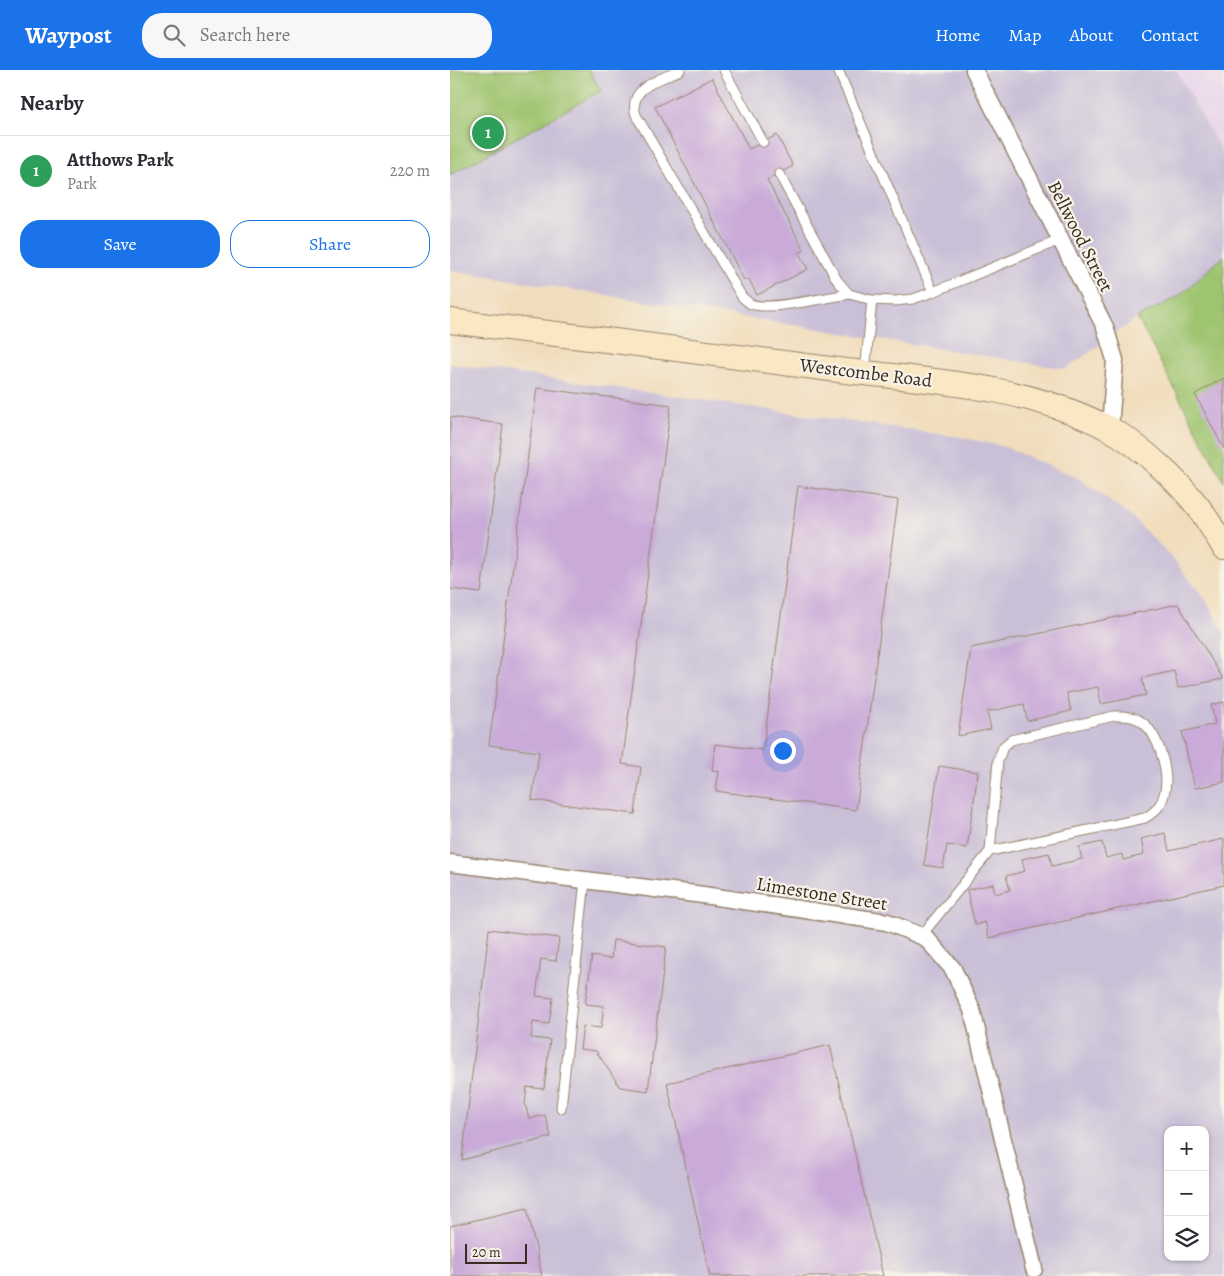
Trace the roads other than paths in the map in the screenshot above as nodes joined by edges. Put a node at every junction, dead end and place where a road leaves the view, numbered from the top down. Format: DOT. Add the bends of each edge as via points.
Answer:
graph roads {
  1 [pos="680,70"];
  2 [pos="724,70"];
  3 [pos="838,70"];
  4 [pos="974,70"];
  5 [pos="762,142"];
  6 [pos="779,174"];
  7 [pos="1060,240"];
  8 [pos="933,292"];
  9 [pos="849,294"];
  10 [pos="872,300"];
  11 [pos="450,320"];
  12 [pos="865,373"];
  13 [pos="1110,429"];
  14 [pos="1224,547"];
  15 [pos="990,851"];
  16 [pos="450,863"];
  17 [pos="585,880"];
  18 [pos="921,936"];
  19 [pos="561,1108"];
  20 [pos="1034,1269"];
  1 -- 9 [label="lane" via="642,89 635,98 636,115 742,296 750,304 760,306"];
  2 -- 5 [label="lane"];
  3 -- 8 [label="lane"];
  4 -- 7 [label="street, Bellwood Street"];
  6 -- 9 [label="lane" via="837,280"];
  7 -- 8 [label="lane"];
  7 -- 13 [label="street, Bellwood Street" via="1106,327 1115,360"];
  8 -- 10 [label="lane" via="913,299"];
  9 -- 10 [label="lane"];
  10 -- 12 [label="lane"];
  11 -- 12 [label="street, Westcombe Road"];
  12 -- 13 [label="street, Westcombe Road" via="964,384 1028,397 1074,412"];
  13 -- 14 [label="street, Westcombe Road" via="1154,460 1199,508"];
  15 -- 15 [label="lane" via="998,762 1003,746 1010,740 1114,716 1126,715 1148,726 1160,750 1167,783 1156,811 1145,818"];
  15 -- 18 [label="lane"];
  16 -- 17 [label="street, Limestone Street"];
  17 -- 18 [label="street, Limestone Street" via="886,922"];
  17 -- 19 [label="lane"];
  18 -- 20 [label="street, Limestone Street" via="953,969 972,1010"];
}
